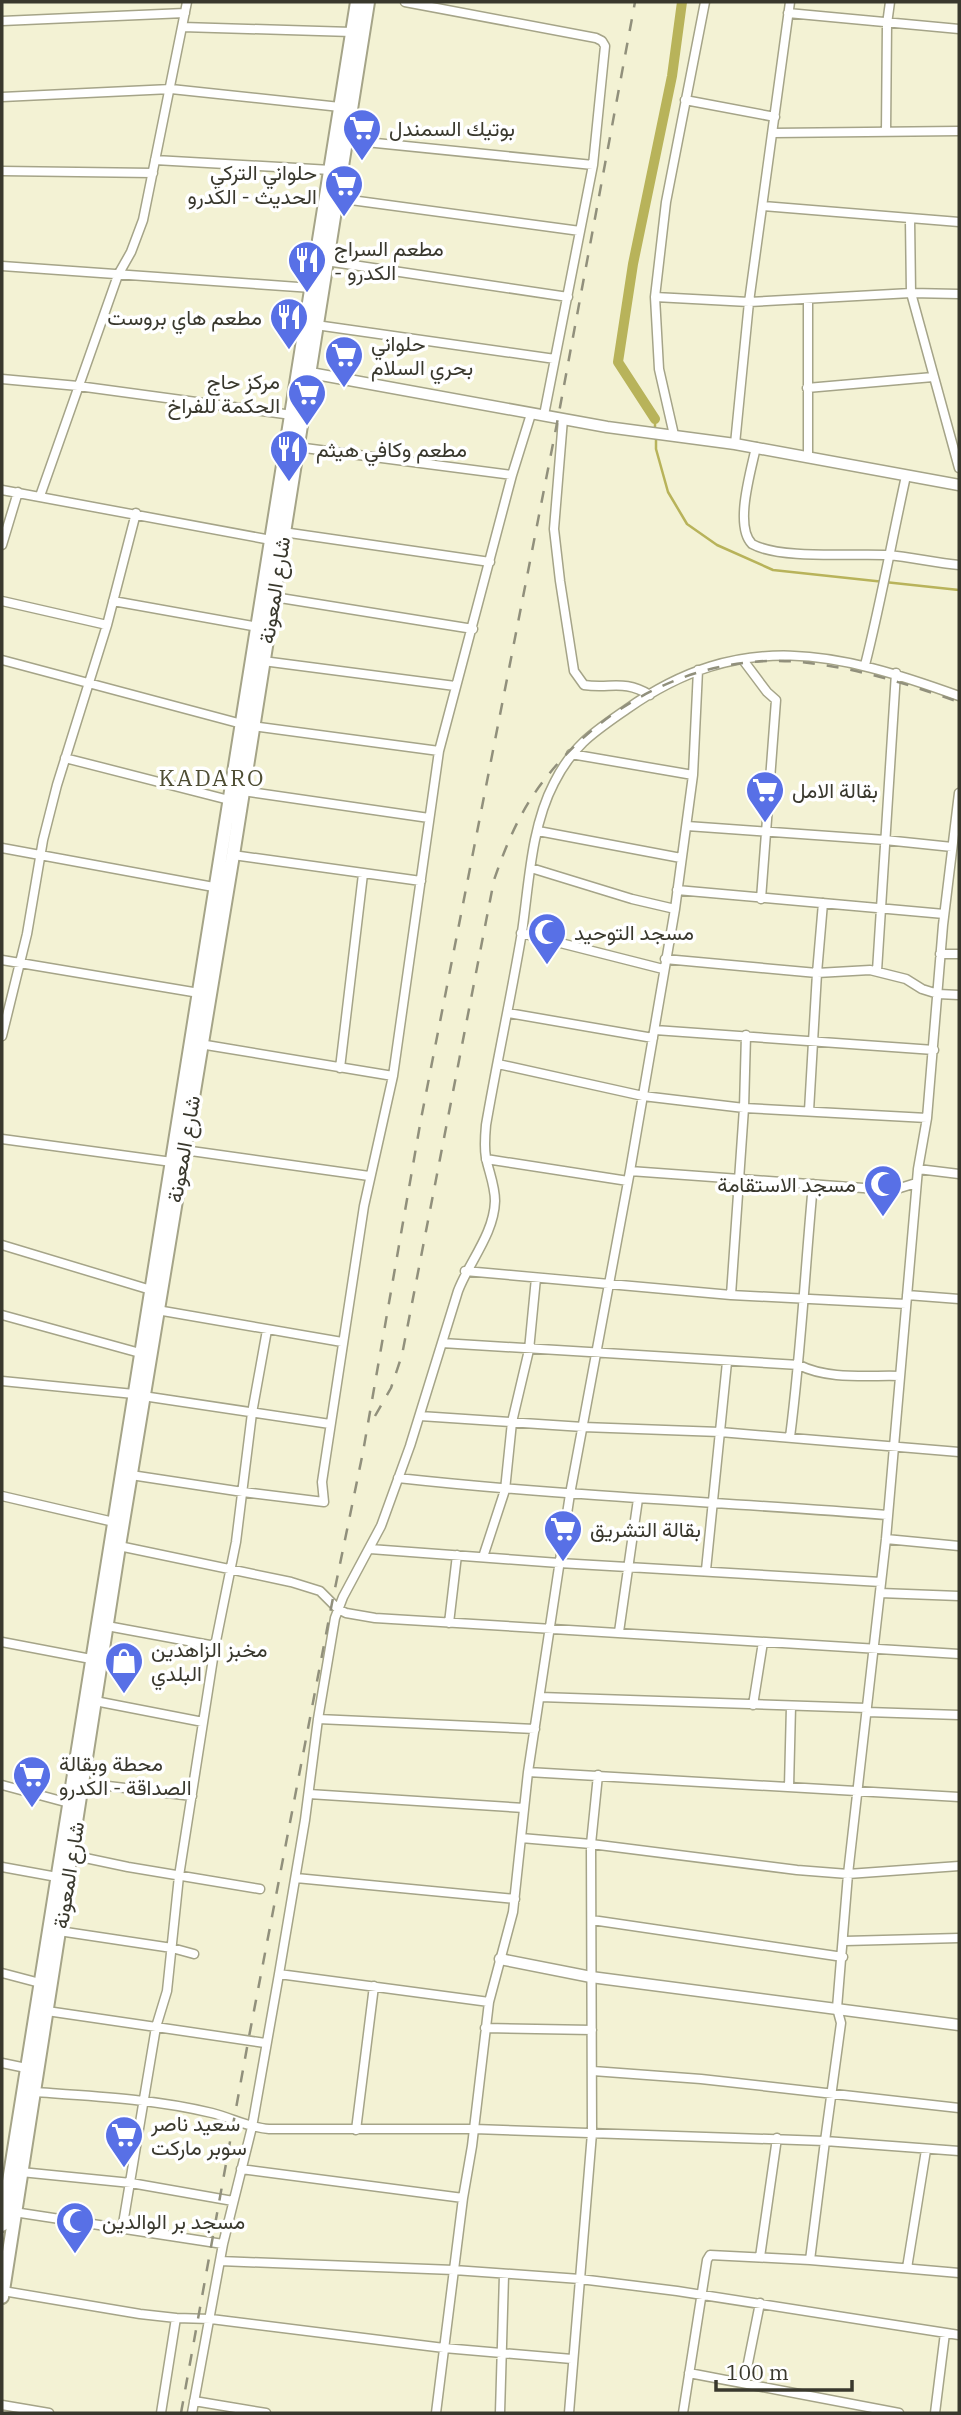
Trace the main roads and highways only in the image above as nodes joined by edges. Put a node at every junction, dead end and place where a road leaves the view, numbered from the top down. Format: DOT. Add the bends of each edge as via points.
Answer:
graph roads {
  1 [pos="357,2"];
  2 [pos="368,2"];
  3 [pos="303,371"];
  4 [pos="251,699"];
  5 [pos="247,725"];
  6 [pos="221,888"];
  7 [pos="138,1395"];
  8 [pos="118,1523"];
  9 [pos="84,1738"];
  10 [pos="4,2193"];
  11 [pos="2,2225"];
  12 [pos="5,2260"];
  13 [pos="2,2294"];
  1 -- 3 [label="highway, شارع المعونة"];
  2 -- 3 [label="highway, شارع المعونة" via="316,325"];
  3 -- 4 [label="highway, شارع المعونة" via="271,540"];
  3 -- 4 [label="highway, شارع المعونة" via="297,447 274,597"];
  4 -- 5 [label="highway, شارع المعونة"];
  5 -- 6 [label="highway, شارع المعونة" via="229,800"];
  5 -- 6 [label="highway, شارع المعونة" via="233,855"];
  6 -- 7 [label="highway, شارع المعونة" via="184,1150"];
  6 -- 7 [label="highway, شارع المعونة" via="199,993"];
  7 -- 8 [label="highway, شارع المعونة"];
  7 -- 8 [label="highway, شارع المعونة" via="131,1475"];
  8 -- 9 [label="highway, شارع المعونة" via="92,1659"];
  8 -- 9 [label="highway, شارع المعونة" via="107,1626"];
  9 -- 10 [label="highway, شارع المعونة" via="69,1803"];
  9 -- 12 [label="highway, شارع المعونة" via="83,1783"];
  10 -- 11 [label="highway, شارع المعونة"];
  12 -- 13 [label="highway, شارع المعونة"];
}
